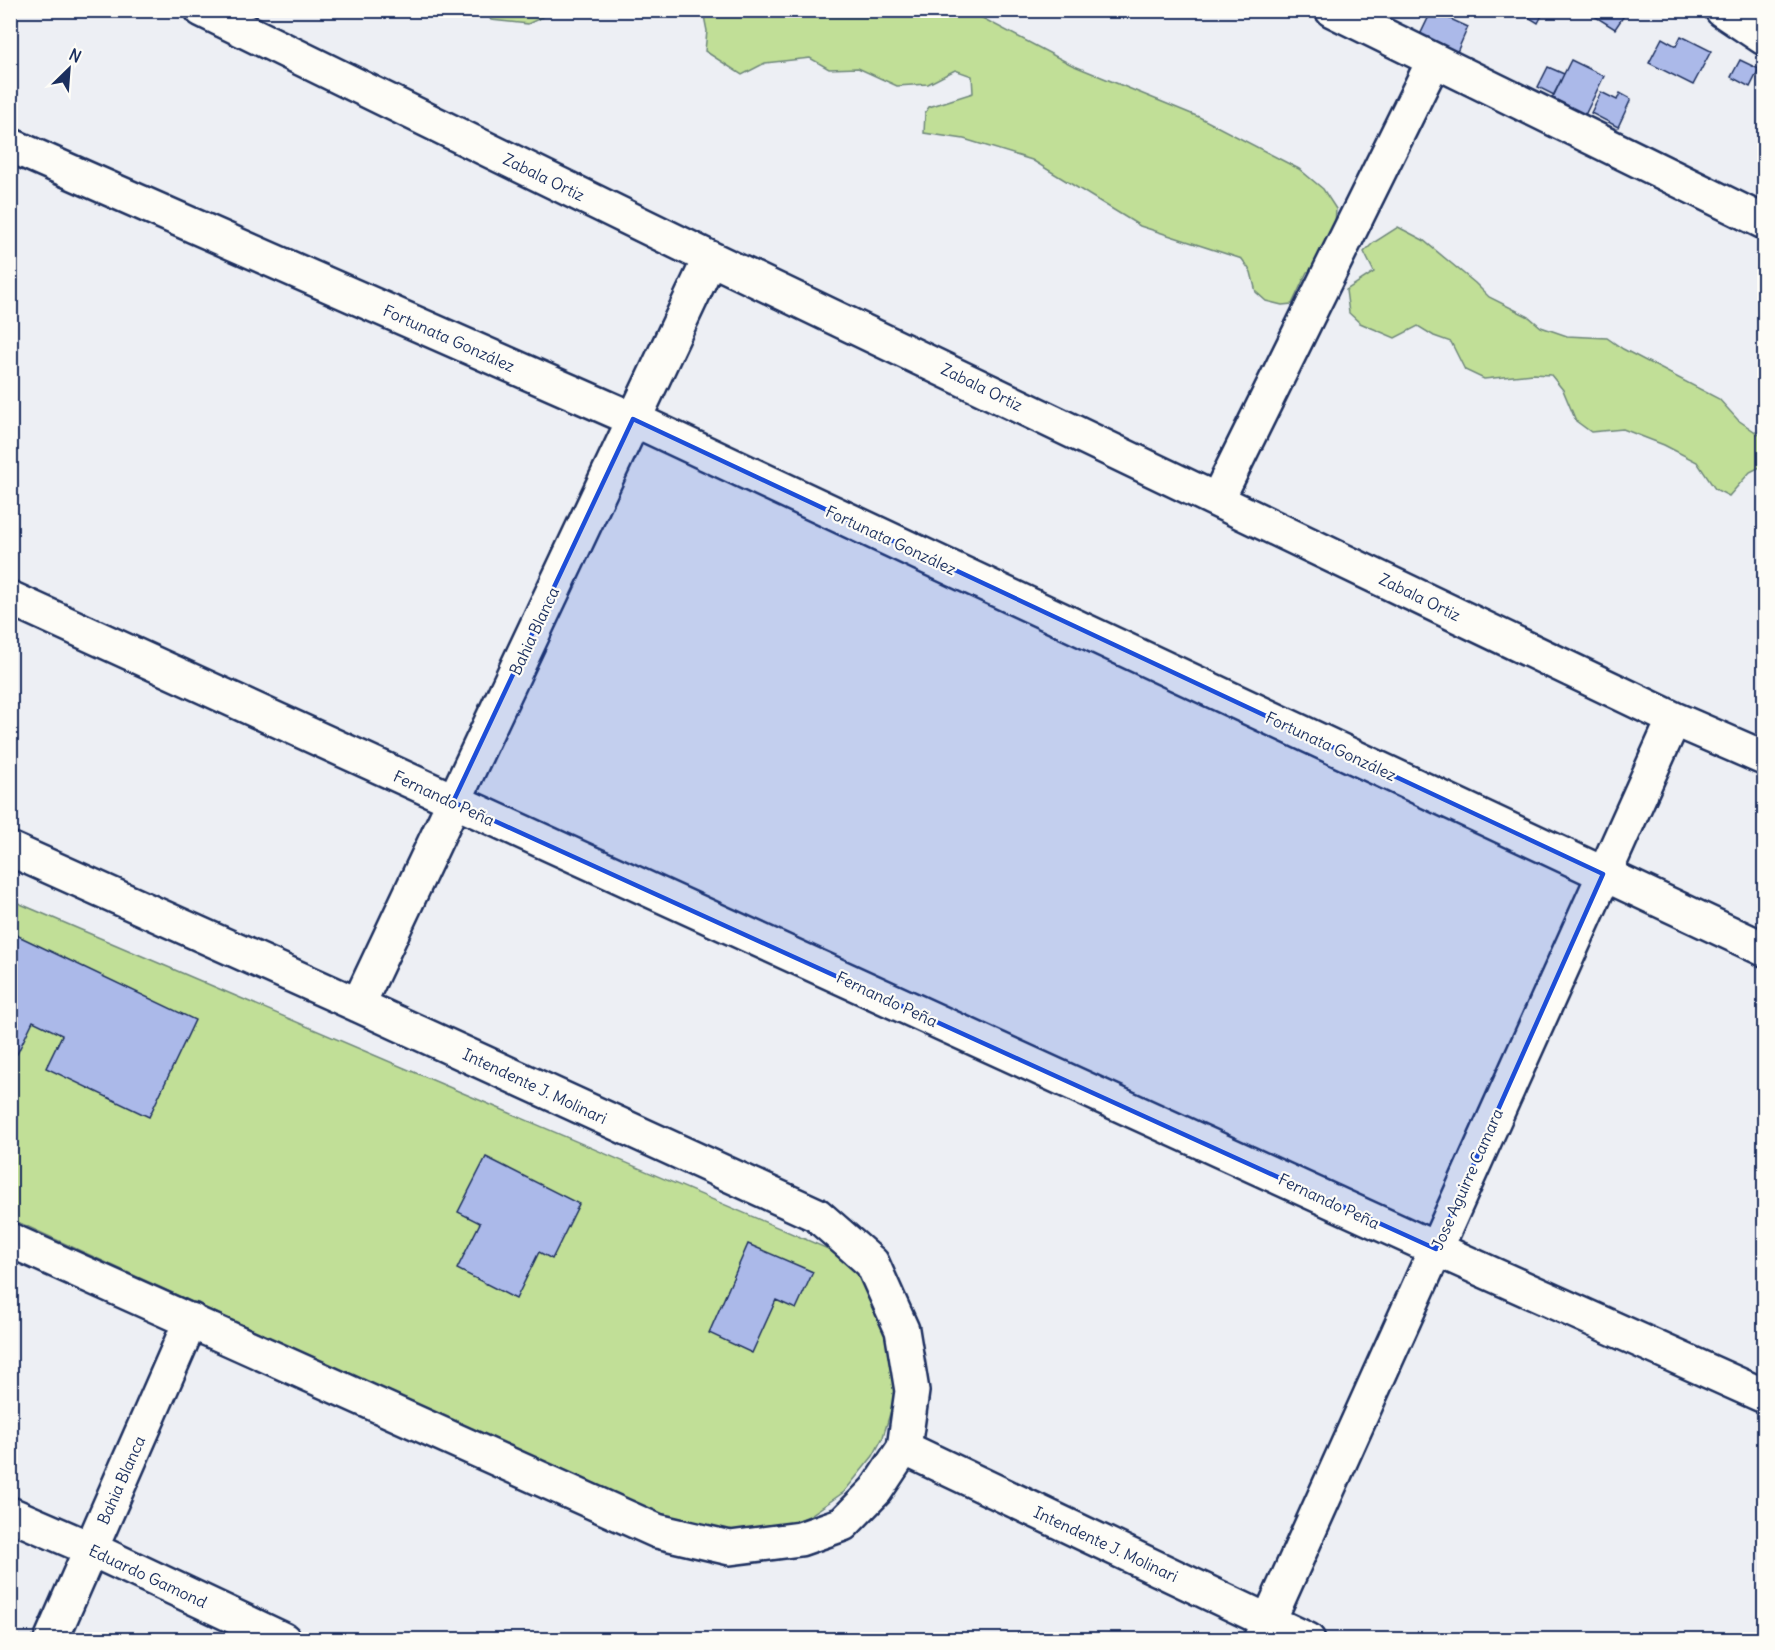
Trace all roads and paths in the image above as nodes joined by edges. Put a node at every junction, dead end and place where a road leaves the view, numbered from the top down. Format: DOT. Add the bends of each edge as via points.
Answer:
graph roads {
  1 [pos="202,10"];
  2 [pos="1332,10"];
  3 [pos="1722,10"];
  4 [pos="1367,18"];
  5 [pos="1764,38"];
  6 [pos="1434,60"];
  7 [pos="10,145"];
  8 [pos="1764,222"];
  9 [pos="710,258"];
  10 [pos="633,419"];
  11 [pos="1217,500"];
  12 [pos="10,598"];
  13 [pos="1674,719"];
  14 [pos="1764,758"];
  15 [pos="453,802"];
  16 [pos="10,849"];
  17 [pos="1603,874"];
  18 [pos="1764,949"];
  19 [pos="358,1005"];
  20 [pos="10,1240"];
  21 [pos="1436,1250"];
  22 [pos="191,1320"];
  23 [pos="1764,1396"];
  24 [pos="904,1448"];
  25 [pos="10,1514"];
  26 [pos="91,1549"];
  27 [pos="1264,1630"];
  28 [pos="51,1640"];
  29 [pos="284,1640"];
  30 [pos="1308,1640"];
  1 -- 9 [label="street, Zabala Ortiz"];
  2 -- 4 [label="street"];
  3 -- 5 [label="street"];
  4 -- 6 [label="street"];
  6 -- 8 [label="street"];
  6 -- 11 [label="street"];
  7 -- 10 [label="street, Fortunata González"];
  9 -- 10 [label="street, Bahia Blanca"];
  9 -- 11 [label="street, Zabala Ortiz"];
  10 -- 15 [label="street, Bahia Blanca"];
  10 -- 17 [label="street, Fortunata González"];
  11 -- 13 [label="street, Zabala Ortiz"];
  12 -- 15 [label="street, Fernando Peña"];
  13 -- 14 [label="street, Zabala Ortiz"];
  13 -- 17 [label="street, Jose Aguirre Camara"];
  15 -- 19 [label="street, Bahia Blanca"];
  15 -- 21 [label="street, Fernando Peña"];
  16 -- 19 [label="street, Intendente J. Molinari"];
  17 -- 18 [label="street, Fortunata González"];
  17 -- 21 [label="street, Jose Aguirre Camara"];
  19 -- 24 [label="street, Intendente J. Molinari" via="817,1215 872,1263 902,1330 912,1391"];
  20 -- 22 [label="street, Intendente J. Molinari"];
  21 -- 23 [label="street, Fernando Peña"];
  21 -- 27 [label="street, Jose Aguirre Camara"];
  22 -- 24 [label="street, Intendente J. Molinari" via="657,1532 730,1548 800,1539 843,1524 876,1490"];
  22 -- 26 [label="street, Bahia Blanca"];
  24 -- 27 [label="street, Intendente J. Molinari"];
  25 -- 26 [label="street, Eduardo Gamond"];
  26 -- 28 [label="street, Bahia Blanca"];
  26 -- 29 [label="street, Eduardo Gamond"];
  27 -- 30 [label="street, Intendente J. Molinari"];
}
